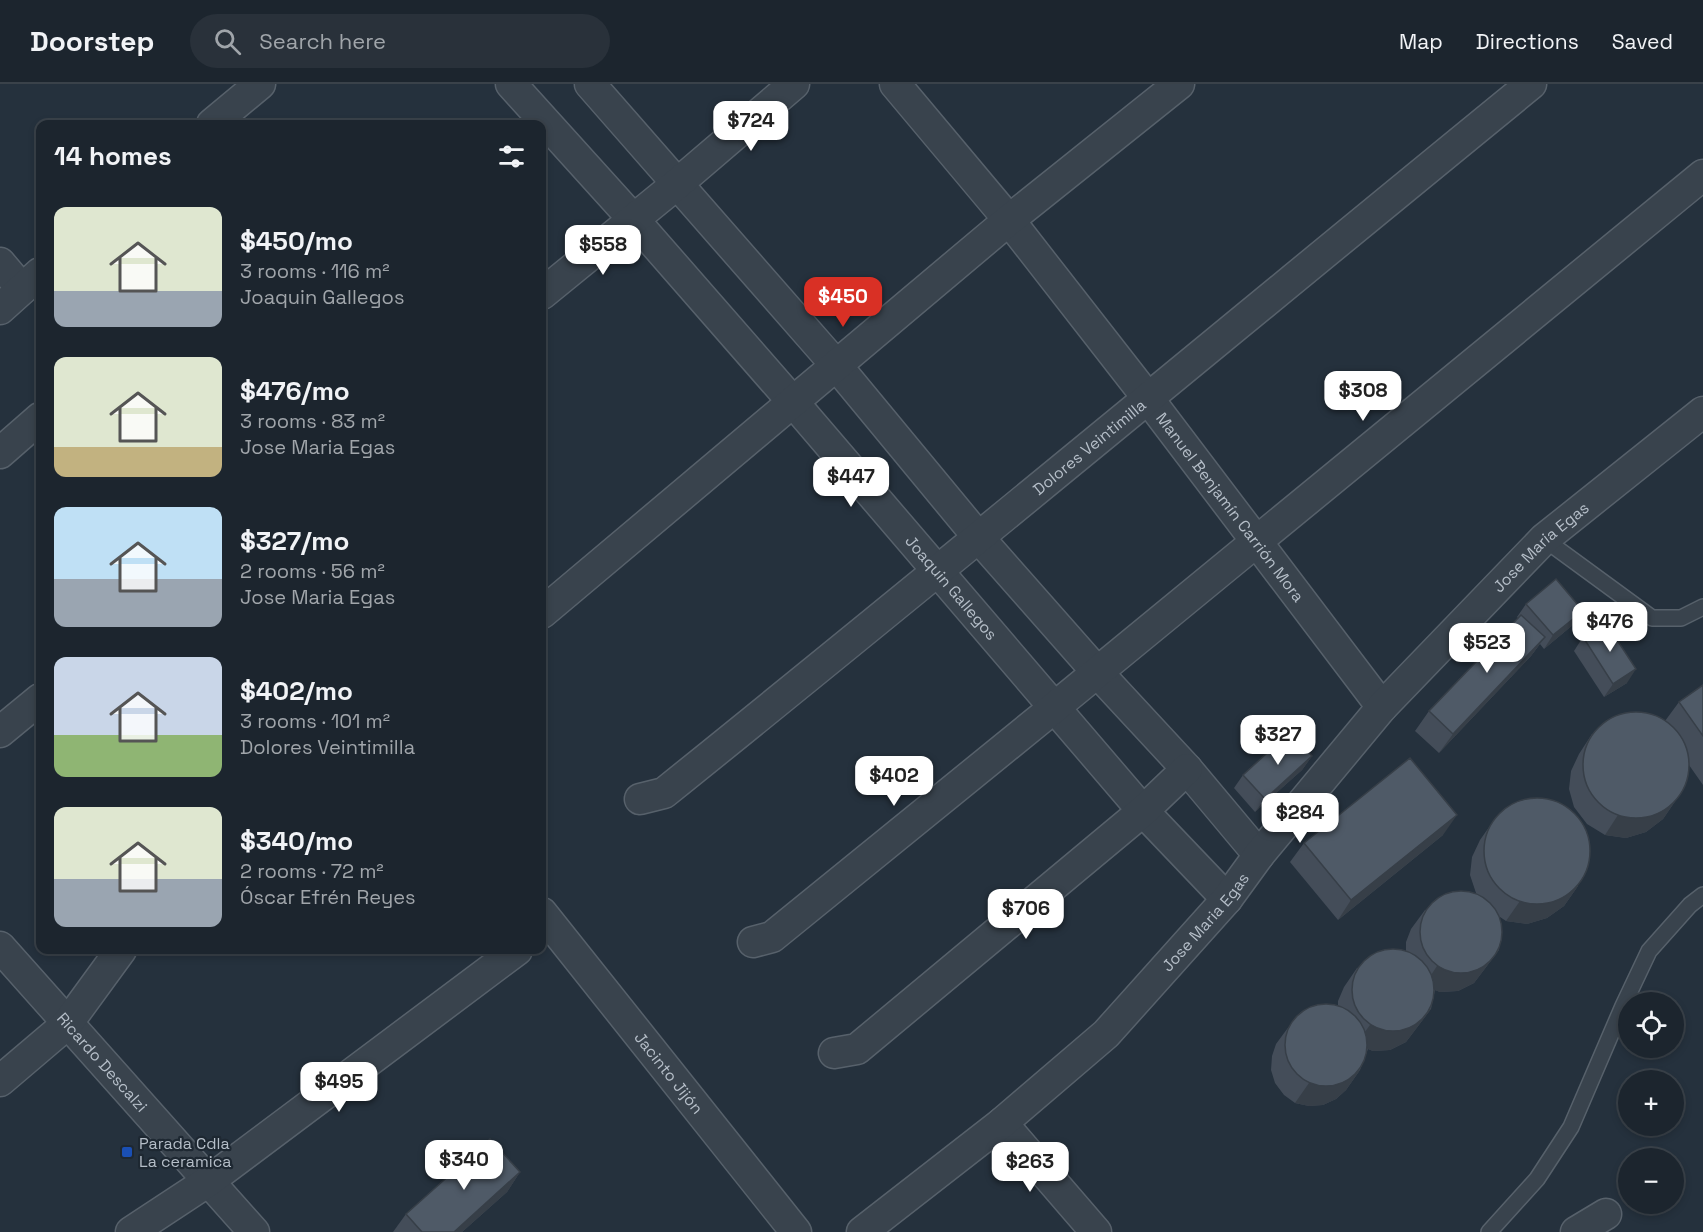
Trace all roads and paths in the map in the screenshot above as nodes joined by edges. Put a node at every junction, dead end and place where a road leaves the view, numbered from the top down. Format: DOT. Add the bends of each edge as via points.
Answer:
graph roads {
  1 [pos="260,84"];
  2 [pos="511,84"];
  3 [pos="590,84"];
  4 [pos="794,84"];
  5 [pos="895,84"];
  6 [pos="1179,84"];
  7 [pos="1531,84"];
  8 [pos="217,120"];
  9 [pos="544,120"];
  10 [pos="546,123"];
  11 [pos="1703,175"];
  12 [pos="677,184"];
  13 [pos="634,220"];
  14 [pos="1009,220"];
  15 [pos="0,263"];
  16 [pos="32,281"];
  17 [pos="546,291"];
  18 [pos="0,309"];
  19 [pos="836,365"];
  20 [pos="1147,397"];
  21 [pos="793,402"];
  22 [pos="1703,412"];
  23 [pos="36,422"];
  24 [pos="0,453"];
  25 [pos="979,538"];
  26 [pos="1544,539"];
  27 [pos="1256,540"];
  28 [pos="938,573"];
  29 [pos="1703,607"];
  30 [pos="546,611"];
  31 [pos="1098,673"];
  32 [pos="36,702"];
  33 [pos="1382,707"];
  34 [pos="1055,708"];
  35 [pos="0,732"];
  36 [pos="1187,768"];
  37 [pos="640,799"];
  38 [pos="1143,811"];
  39 [pos="1259,855"];
  40 [pos="1703,896"];
  41 [pos="1227,899"];
  42 [pos="546,925"];
  43 [pos="753,942"];
  44 [pos="0,947"];
  45 [pos="118,954"];
  46 [pos="512,954"];
  47 [pos="68,1024"];
  48 [pos="834,1053"];
  49 [pos="0,1081"];
  50 [pos="1002,1123"];
  51 [pos="210,1180"];
  52 [pos="1606,1214"];
  53 [pos="131,1232"];
  54 [pos="254,1232"];
  55 [pos="796,1232"];
  56 [pos="862,1232"];
  57 [pos="1096,1232"];
  58 [pos="1489,1232"];
  59 [pos="1576,1232"];
  1 -- 8 [label="street"];
  2 -- 9 [label="street, Joaquin Gallegos"];
  3 -- 12 [label="street"];
  4 -- 12 [label="street"];
  5 -- 14 [label="street, Manuel Benjamín Carrión Mora"];
  6 -- 14 [label="street"];
  7 -- 20 [label="street, Dolores Veintimilla"];
  10 -- 13 [label="street, Joaquin Gallegos"];
  11 -- 27 [label="street"];
  12 -- 13 [label="street"];
  12 -- 19 [label="street"];
  13 -- 17 [label="street"];
  13 -- 21 [label="street, Joaquin Gallegos"];
  14 -- 19 [label="street"];
  14 -- 20 [label="street, Manuel Benjamín Carrión Mora"];
  15 -- 16 [label="street"];
  16 -- 18 [label="street"];
  19 -- 21 [label="street"];
  19 -- 25 [label="street"];
  20 -- 25 [label="street, Dolores Veintimilla"];
  20 -- 27 [label="street, Manuel Benjamín Carrión Mora"];
  21 -- 28 [label="street, Joaquin Gallegos"];
  21 -- 30 [label="street"];
  22 -- 26 [label="street, Jose Maria Egas"];
  23 -- 24 [label="street"];
  25 -- 28 [label="street, Dolores Veintimilla"];
  25 -- 31 [label="street"];
  26 -- 29 [label="lane" via="1652,618 1681,618"];
  26 -- 33 [label="street, Jose Maria Egas"];
  27 -- 31 [label="street"];
  27 -- 33 [label="street, Manuel Benjamín Carrión Mora"];
  28 -- 34 [label="street, Joaquin Gallegos"];
  28 -- 37 [label="street, Dolores Veintimilla" via="664,793"];
  31 -- 34 [label="street"];
  31 -- 36 [label="street"];
  32 -- 35 [label="street"];
  33 -- 39 [label="street, Jose Maria Egas"];
  34 -- 38 [label="street, Joaquin Gallegos"];
  34 -- 43 [label="street" via="772,937"];
  36 -- 38 [label="street"];
  36 -- 39 [label="street"];
  38 -- 41 [label="street, Joaquin Gallegos"];
  38 -- 48 [label="street" via="857,1049"];
  39 -- 41 [label="street, Jose Maria Egas"];
  40 -- 58 [label="lane" via="1649,951 1571,1127 1537,1179"];
  41 -- 50 [label="street, Jose Maria Egas" via="1106,1034"];
  42 -- 55 [label="street, Jacinto Jijón"];
  44 -- 47 [label="street, Ricardo Descalzi"];
  45 -- 47 [label="street"];
  46 -- 51 [label="street"];
  47 -- 49 [label="street"];
  47 -- 51 [label="street, Ricardo Descalzi"];
  50 -- 56 [label="street, Jose Maria Egas"];
  50 -- 57 [label="street"];
  51 -- 53 [label="street"];
  51 -- 54 [label="street, Ricardo Descalzi"];
  52 -- 59 [label="street"];
}
